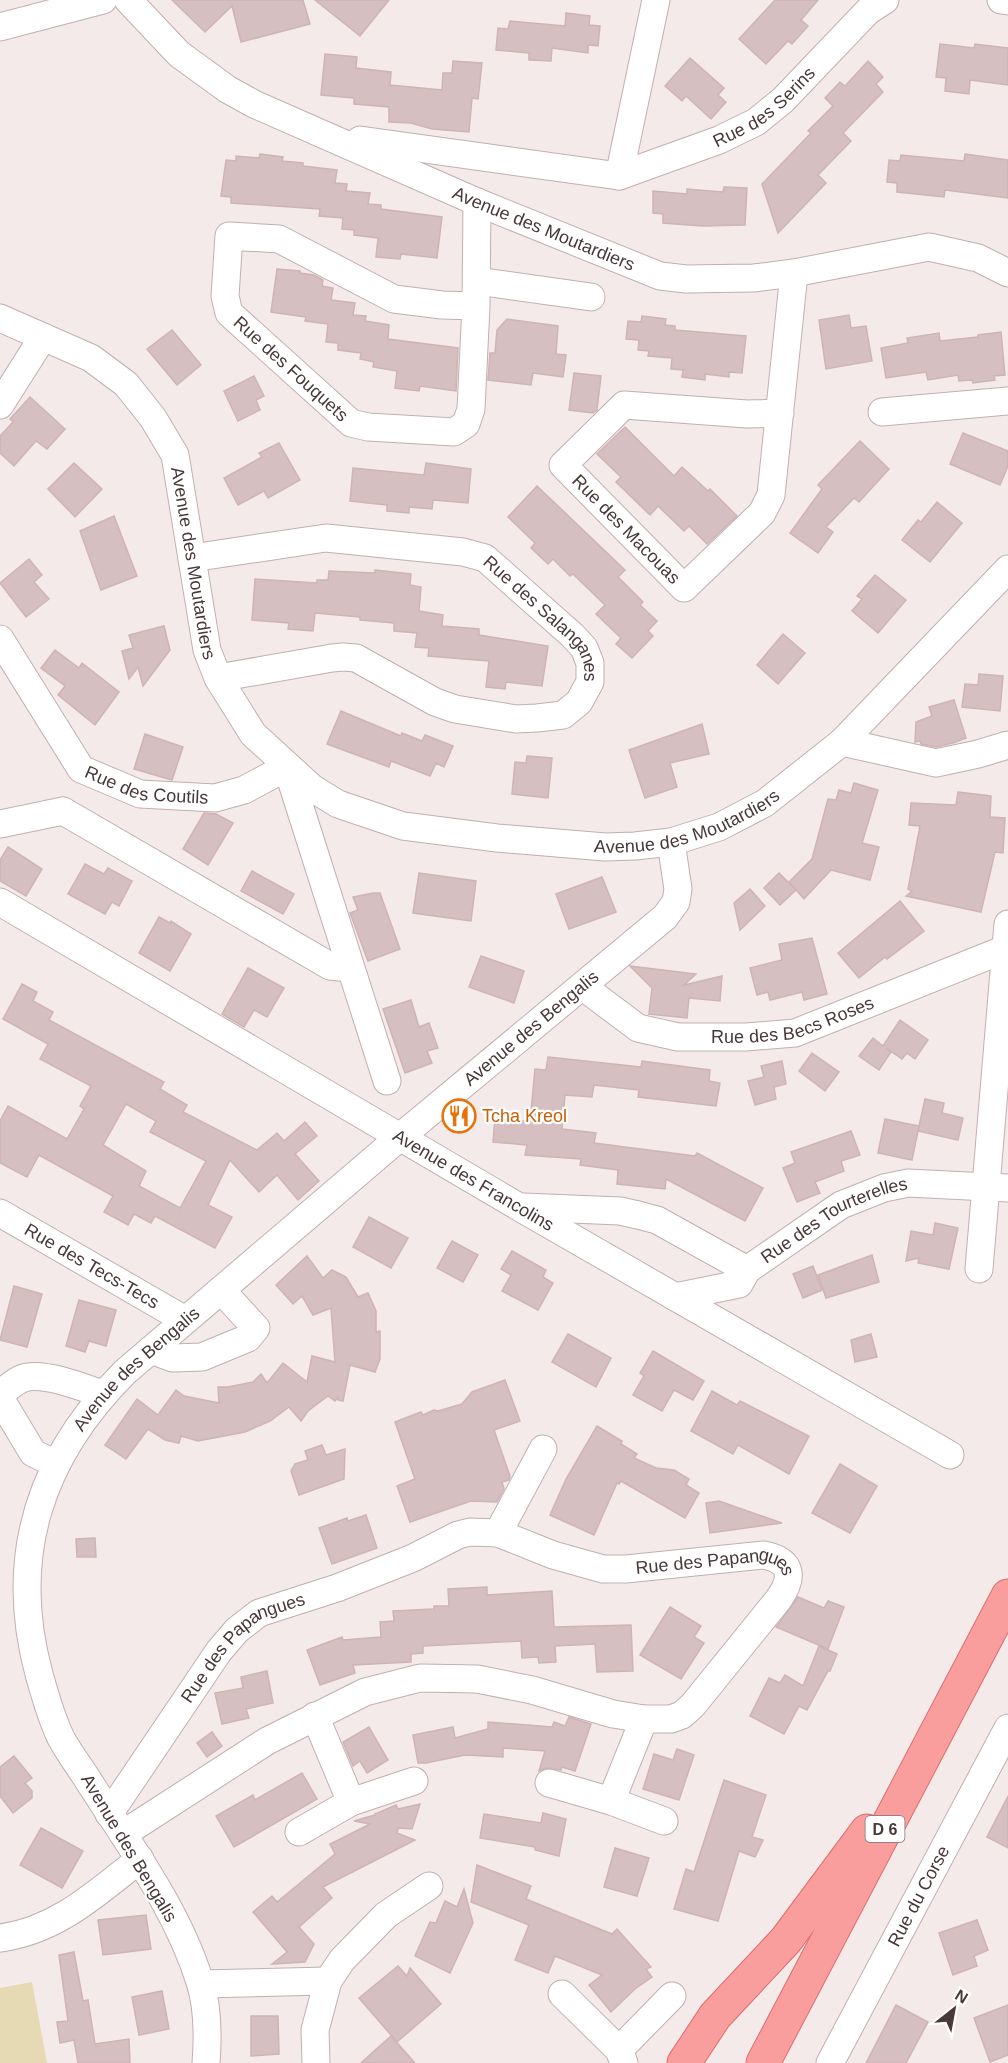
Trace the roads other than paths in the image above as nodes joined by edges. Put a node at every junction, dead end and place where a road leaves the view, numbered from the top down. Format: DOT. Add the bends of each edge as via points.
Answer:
graph roads {
  1 [pos="20,0"];
  2 [pos="103,0"];
  3 [pos="128,0"];
  4 [pos="656,0"];
  5 [pos="885,0"];
  6 [pos="1001,0"];
  7 [pos="1008,1"];
  8 [pos="1,27"];
  9 [pos="326,135"];
  10 [pos="619,176"];
  11 [pos="477,202"];
  12 [pos="794,273"];
  13 [pos="1008,273"];
  14 [pos="477,293"];
  15 [pos="591,297"];
  16 [pos="0,318"];
  17 [pos="44,338"];
  18 [pos="1008,401"];
  19 [pos="0,405"];
  20 [pos="882,412"];
  21 [pos="780,413"];
  22 [pos="192,558"];
  23 [pos="1008,569"];
  24 [pos="0,639"];
  25 [pos="218,678"];
  26 [pos="842,742"];
  27 [pos="1008,745"];
  28 [pos="287,767"];
  29 [pos="81,769"];
  30 [pos="63,812"];
  31 [pos="0,824"];
  32 [pos="671,842"];
  33 [pos="0,902"];
  34 [pos="1007,940"];
  35 [pos="350,968"];
  36 [pos="582,986"];
  37 [pos="387,1081"];
  38 [pos="400,1137"];
  39 [pos="997,1188"];
  40 [pos="519,1207"];
  41 [pos="0,1213"];
  42 [pos="979,1269"];
  43 [pos="747,1270"];
  44 [pos="221,1290"];
  45 [pos="675,1297"];
  46 [pos="185,1320"];
  47 [pos="151,1350"];
  48 [pos="102,1394"];
  49 [pos="0,1396"];
  50 [pos="543,1449"];
  51 [pos="950,1455"];
  52 [pos="56,1464"];
  53 [pos="498,1533"];
  54 [pos="1008,1596"];
  55 [pos="1008,1645"];
  56 [pos="315,1716"];
  57 [pos="644,1719"];
  58 [pos="1008,1728"];
  59 [pos="414,1781"];
  60 [pos="549,1783"];
  61 [pos="905,1791"];
  62 [pos="610,1801"];
  63 [pos="351,1802"];
  64 [pos="664,1821"];
  65 [pos="116,1824"];
  66 [pos="299,1832"];
  67 [pos="140,1859"];
  68 [pos="429,1886"];
  69 [pos="0,1938"];
  70 [pos="328,1981"];
  71 [pos="201,1984"];
  72 [pos="562,1994"];
  73 [pos="672,1996"];
  74 [pos="621,2056"];
  75 [pos="686,2062"];
  76 [pos="206,2063"];
  77 [pos="316,2063"];
  78 [pos="763,2063"];
  79 [pos="788,2063"];
  80 [pos="830,2063"];
  1 -- 8 [label="street"];
  2 -- 8 [label="street"];
  3 -- 9 [label="street, Avenue des Moutardiers" via="179,54 218,83 254,104"];
  4 -- 10 [label="street"];
  5 -- 10 [label="street, Rue des Serins" via="868,10 783,100 756,122 719,140"];
  6 -- 7 [label="street"];
  9 -- 10 [label="street, Rue des Serins"];
  9 -- 11 [label="street, Avenue des Moutardiers"];
  11 -- 12 [label="street, Avenue des Moutardiers" via="660,276 715,279"];
  11 -- 14 [label="street, Rue des Fouquets"];
  12 -- 13 [label="street, Avenue des Moutardiers" via="929,247 978,258"];
  12 -- 21 [label="street, Rue des Macouas"];
  14 -- 14 [label="street, Rue des Fouquets" via="471,409 466,424 454,432 368,427 351,423 229,313 225,296 229,236 279,239 394,299 442,305"];
  14 -- 15 [label="street"];
  16 -- 17 [label="street, Avenue des Moutardiers"];
  17 -- 19 [label="street"];
  17 -- 22 [label="street, Avenue des Moutardiers" via="91,358 126,384 153,418 175,455"];
  18 -- 20 [label="street"];
  21 -- 21 [label="street, Rue des Macouas" via="624,405 563,465 684,588 762,513 771,495"];
  22 -- 25 [label="street, Avenue des Moutardiers" via="207,650"];
  22 -- 25 [label="street, Rue des Salanganes" via="326,538 463,552 485,558 572,635 584,648 590,663 590,682 579,702 563,715 516,719 435,702 356,658 332,658"];
  23 -- 26 [label="street, Avenue des Moutardiers"];
  24 -- 29 [label="street, Rue des Coutils"];
  25 -- 28 [label="street, Avenue des Moutardiers" via="253,734"];
  26 -- 27 [label="street" via="936,763"];
  26 -- 32 [label="street, Avenue des Moutardiers" via="765,803 719,827"];
  28 -- 29 [label="street, Rue des Coutils" via="244,790 215,798 140,794"];
  28 -- 32 [label="street, Avenue des Moutardiers" via="338,804 403,826 605,847"];
  28 -- 35 [label="street, Avenue des Moutardiers"];
  29 -- 30 [label="street"];
  30 -- 31 [label="street"];
  30 -- 35 [label="street" via="330,966"];
  32 -- 36 [label="street, Avenue des Bengalis" via="678,889 676,902 665,917"];
  33 -- 38 [label="street, Avenue des Francolins"];
  34 -- 36 [label="street, Rue des Becs Roses" via="795,1033 678,1036 638,1028"];
  34 -- 39 [label="street"];
  35 -- 37 [label="street"];
  36 -- 38 [label="street, Avenue des Bengalis"];
  38 -- 40 [label="street, Avenue des Francolins"];
  38 -- 44 [label="street, Avenue des Bengalis"];
  39 -- 42 [label="street"];
  39 -- 43 [label="street, Rue des Tourterelles" via="908,1184 868,1193 841,1205"];
  40 -- 43 [label="street" via="639,1215 657,1220"];
  40 -- 45 [label="street, Avenue des Francolins"];
  41 -- 46 [label="street, Rue des Tecs-Tecs"];
  43 -- 45 [label="street, Rue des Tourterelles" via="739,1284"];
  44 -- 46 [label="street, Avenue des Bengalis"];
  44 -- 47 [label="street" via="256,1328 248,1338 202,1357 173,1358"];
  45 -- 51 [label="street, Avenue des Francolins"];
  46 -- 47 [label="street, Avenue des Bengalis"];
  47 -- 48 [label="street, Avenue des Bengalis"];
  48 -- 49 [label="street" via="62,1380 28,1377"];
  48 -- 52 [label="street, Avenue des Bengalis"];
  49 -- 52 [label="street" via="33,1453"];
  50 -- 53 [label="street"];
  52 -- 65 [label="street, Avenue des Bengalis" via="32,1534 27,1577 28,1624 46,1699 61,1738"];
  53 -- 57 [label="street, Rue des Papangues" via="553,1556 603,1569 764,1555 784,1564 789,1580 786,1588 693,1706 671,1719"];
  53 -- 65 [label="street, Rue des Papangues" via="458,1535 338,1588 259,1613 219,1651"];
  54 -- 61 [label="main road, D 6"];
  55 -- 79 [label="main road, D 6"];
  56 -- 57 [label="street, Rue des Papangues" via="365,1692 420,1678 477,1679"];
  56 -- 63 [label="street"];
  56 -- 65 [label="street, Rue des Papangues"];
  57 -- 62 [label="street"];
  58 -- 80 [label="street, Rue du Corse"];
  59 -- 63 [label="street"];
  60 -- 62 [label="street"];
  61 -- 75 [label="main road" via="860,1838 786,1940 715,2016"];
  61 -- 78 [label="main road, D 6"];
  62 -- 64 [label="street"];
  63 -- 66 [label="street"];
  65 -- 67 [label="street, Avenue des Bengalis"];
  67 -- 69 [label="street" via="84,1904 45,1926"];
  67 -- 71 [label="street, Avenue des Bengalis" via="183,1937"];
  68 -- 70 [label="street" via="386,1915 342,1960"];
  70 -- 71 [label="street"];
  70 -- 77 [label="street" via="315,2030"];
  71 -- 76 [label="street, Avenue des Bengalis" via="206,2015"];
  72 -- 74 [label="street"];
  73 -- 74 [label="street"];
}
